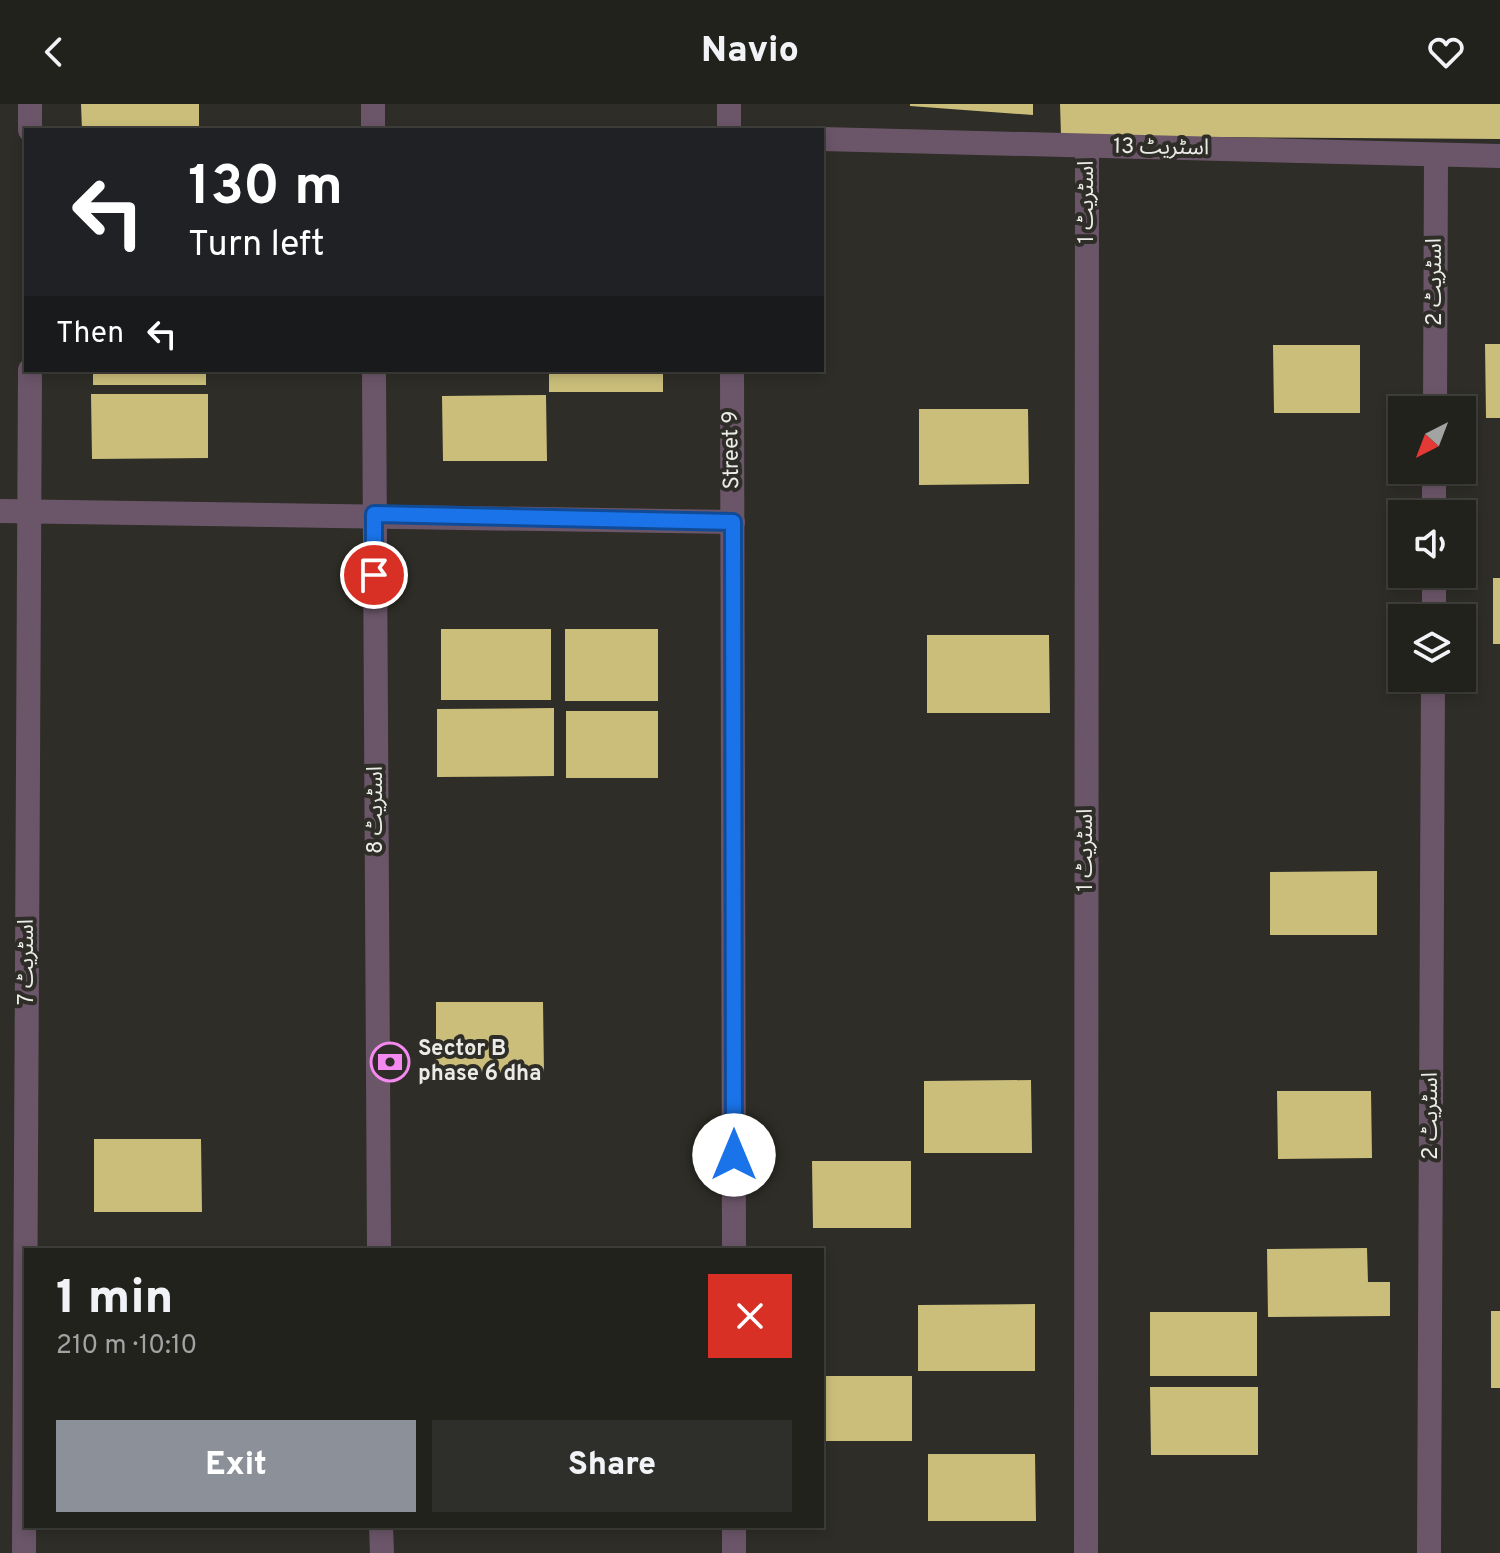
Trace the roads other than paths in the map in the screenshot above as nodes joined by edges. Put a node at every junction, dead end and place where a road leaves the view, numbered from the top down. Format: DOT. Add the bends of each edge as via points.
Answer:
graph roads {
  1 [pos="30,104"];
  2 [pos="373,104"];
  3 [pos="729,104"];
  4 [pos="30,128"];
  5 [pos="373,128"];
  6 [pos="729,128"];
  7 [pos="824,139"];
  8 [pos="1087,147"];
  9 [pos="1436,155"];
  10 [pos="1500,156"];
  11 [pos="30,372"];
  12 [pos="374,372"];
  13 [pos="732,372"];
  14 [pos="1435,396"];
  15 [pos="0,511"];
  16 [pos="29,513"];
  17 [pos="374,514"];
  18 [pos="733,522"];
  19 [pos="1433,692"];
  20 [pos="25,1248"];
  21 [pos="379,1248"];
  22 [pos="734,1248"];
  23 [pos="24,1528"];
  24 [pos="381,1528"];
  25 [pos="734,1528"];
  26 [pos="24,1553"];
  27 [pos="382,1553"];
  28 [pos="734,1553"];
  29 [pos="1086,1553"];
  30 [pos="1429,1553"];
  1 -- 4 [label="street"];
  2 -- 5 [label="street"];
  3 -- 6 [label="street"];
  7 -- 8 [label="street, اسٹریٹ 13"];
  8 -- 9 [label="street, اسٹریٹ 13"];
  8 -- 29 [label="street, اسٹریٹ 1"];
  9 -- 10 [label="street, اسٹریٹ 13"];
  9 -- 14 [label="street, اسٹریٹ 2"];
  11 -- 16 [label="street, اسٹریٹ 7"];
  12 -- 17 [label="street, اسٹریٹ 8"];
  13 -- 18 [label="street, Street 9"];
  15 -- 16 [label="street"];
  16 -- 17 [label="street"];
  16 -- 20 [label="street, اسٹریٹ 7"];
  17 -- 18 [label="street"];
  17 -- 21 [label="street, اسٹریٹ 8"];
  18 -- 22 [label="street, Street 9"];
  19 -- 30 [label="street, اسٹریٹ 2"];
  23 -- 26 [label="street, اسٹریٹ 7"];
  24 -- 27 [label="street"];
  25 -- 28 [label="street"];
}
